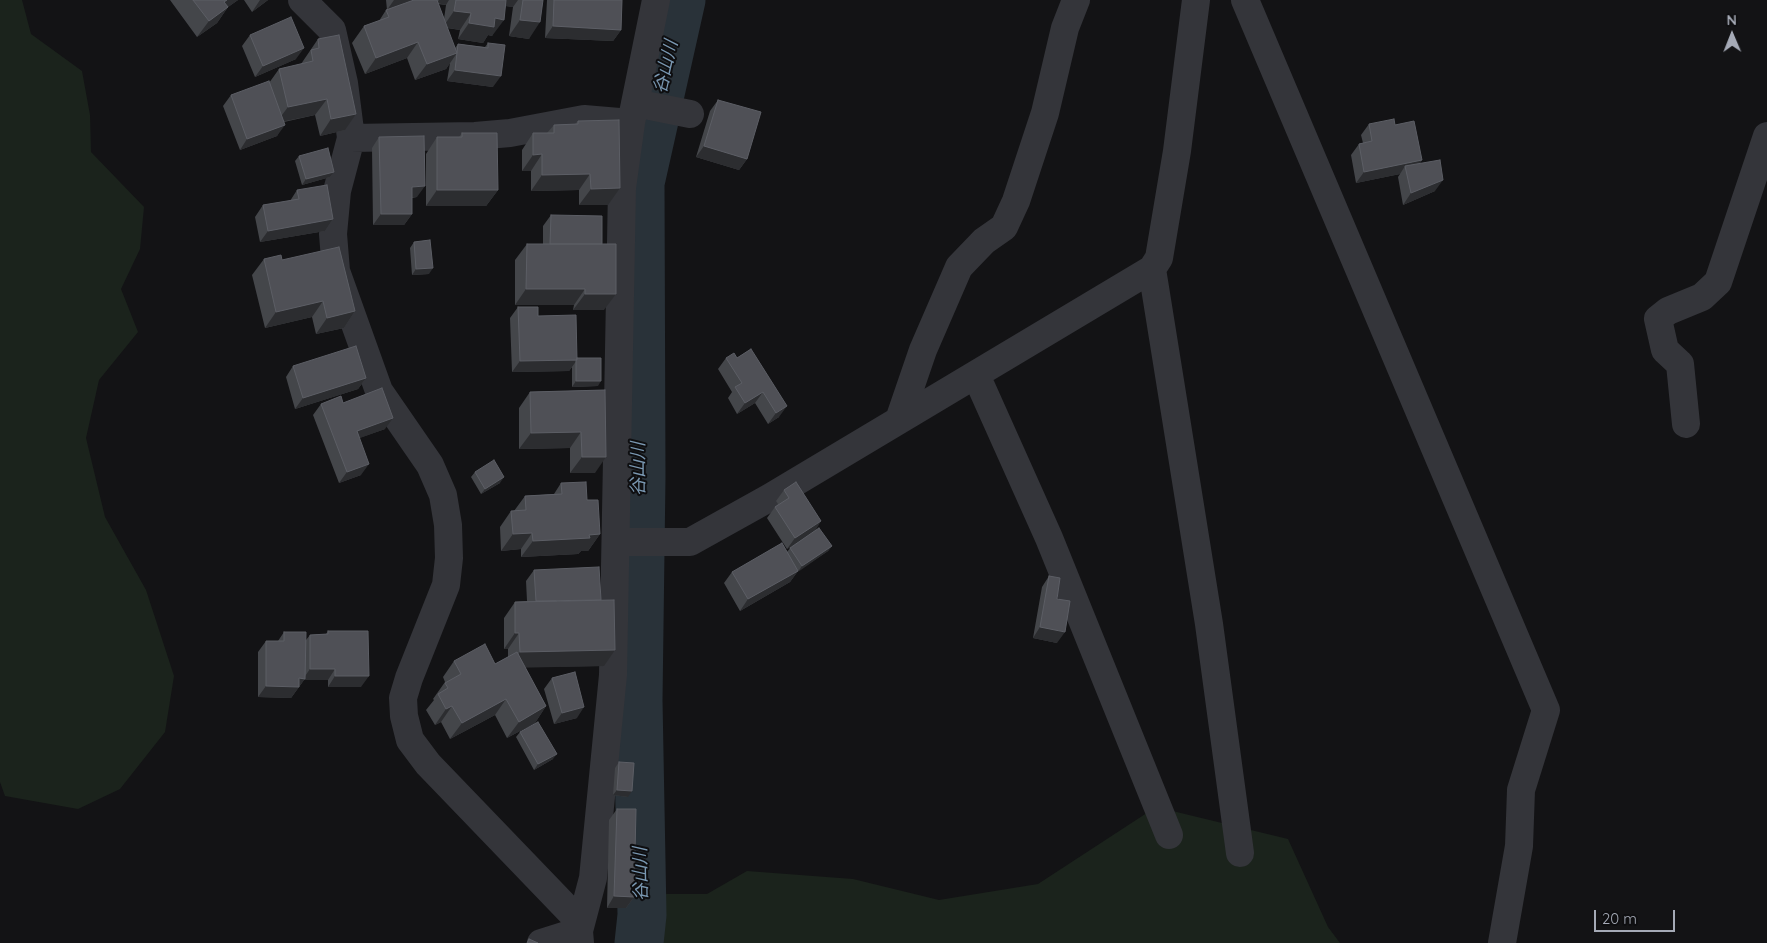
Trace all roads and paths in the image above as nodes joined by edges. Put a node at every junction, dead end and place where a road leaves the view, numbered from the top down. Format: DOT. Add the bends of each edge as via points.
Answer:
graph roads {
  1 [pos="302,0"];
  2 [pos="656,0"];
  3 [pos="1076,0"];
  4 [pos="1196,0"];
  5 [pos="1245,0"];
  6 [pos="633,113"];
  7 [pos="690,114"];
  8 [pos="1767,136"];
  9 [pos="352,138"];
  10 [pos="1152,269"];
  11 [pos="976,375"];
  12 [pos="899,420"];
  13 [pos="1686,424"];
  14 [pos="617,542"];
  15 [pos="1169,835"];
  16 [pos="1240,853"];
  17 [pos="580,932"];
  18 [pos="540,943"];
  19 [pos="1502,943"];
  1 -- 9 [label="street" via="332,30"];
  2 -- 6 [label="street"];
  3 -- 12 [label="street" via="1065,28 1045,113 1016,200 1004,227 984,241 959,267 923,350"];
  4 -- 10 [label="street" via="1176,151 1158,258"];
  5 -- 19 [label="street" via="1546,710 1521,790 1519,846"];
  6 -- 7 [label="street"];
  6 -- 9 [label="street" via="510,133"];
  6 -- 14 [label="street" via="622,188"];
  8 -- 13 [label="street" via="1718,282 1702,297 1668,311 1658,319 1665,350 1680,364"];
  9 -- 17 [label="street" via="337,191 333,234 336,270 379,391 430,465 443,495 448,525 446,584 403,698 410,740"];
  10 -- 11 [label="street"];
  10 -- 16 [label="street" via="1209,624"];
  11 -- 12 [label="street"];
  11 -- 15 [label="street" via="1049,538"];
  12 -- 14 [label="street" via="690,542"];
  14 -- 17 [label="street" via="612,685 593,878"];
  17 -- 18 [label="street"];
}
